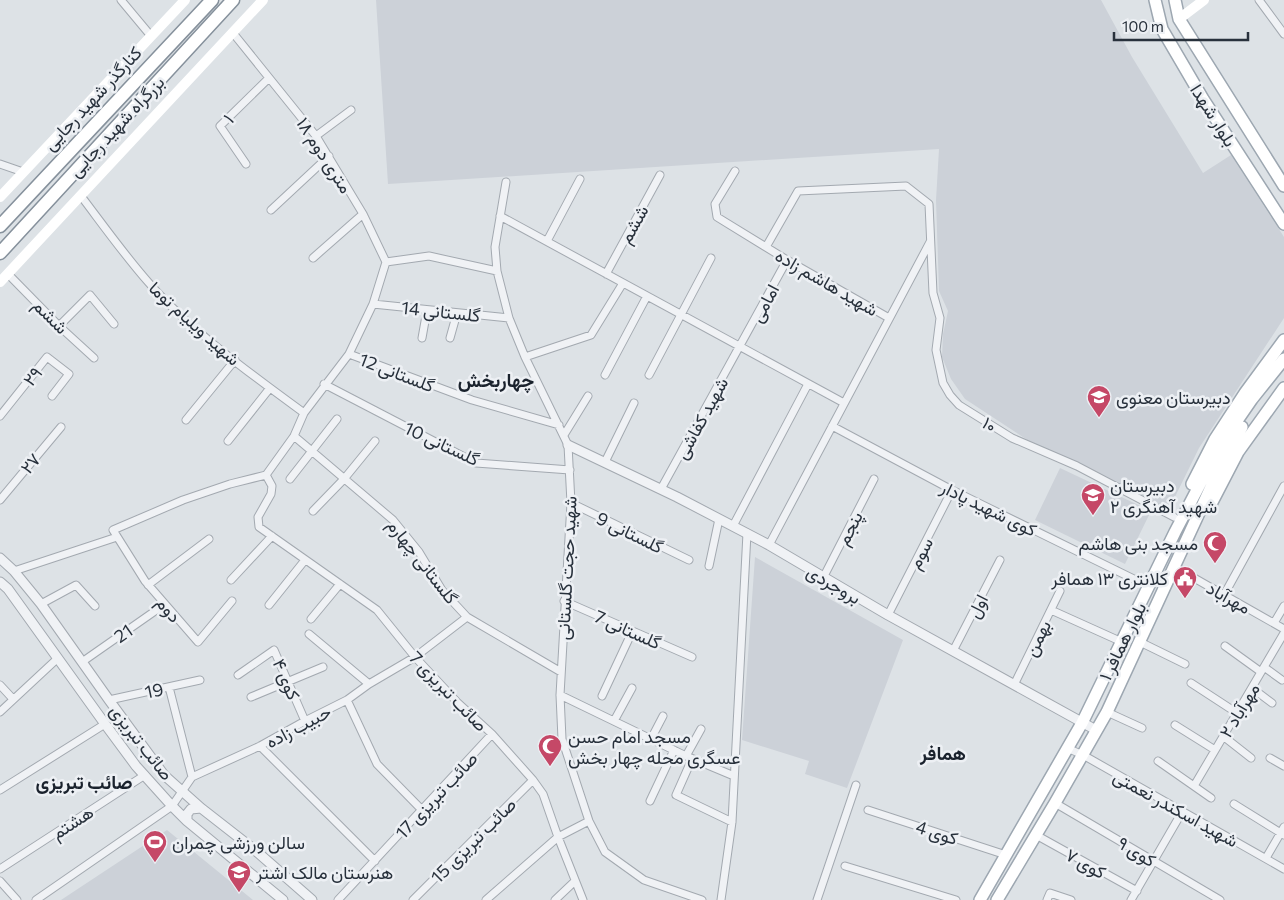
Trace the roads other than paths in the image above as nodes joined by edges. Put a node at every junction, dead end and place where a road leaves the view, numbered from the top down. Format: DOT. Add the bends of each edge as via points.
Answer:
graph roads {
  1 [pos="121,0"];
  2 [pos="185,0"];
  3 [pos="212,0"];
  4 [pos="233,0"];
  5 [pos="263,0"];
  6 [pos="1155,0"];
  7 [pos="1175,0"];
  8 [pos="1204,0"];
  9 [pos="1259,0"];
  10 [pos="1179,18"];
  11 [pos="232,34"];
  12 [pos="1284,34"];
  13 [pos="151,36"];
  14 [pos="268,78"];
  15 [pos="352,110"];
  16 [pos="316,136"];
  17 [pos="329,156"];
  18 [pos="0,164"];
  19 [pos="246,164"];
  20 [pos="735,171"];
  21 [pos="23,172"];
  22 [pos="660,175"];
  23 [pos="580,179"];
  24 [pos="506,182"];
  25 [pos="1284,186"];
  26 [pos="80,196"];
  27 [pos="0,197"];
  28 [pos="18,207"];
  29 [pos="271,210"];
  30 [pos="363,214"];
  31 [pos="500,216"];
  32 [pos="0,222"];
  33 [pos="1284,224"];
  34 [pos="0,226"];
  35 [pos="547,241"];
  36 [pos="931,241"];
  37 [pos="766,247"];
  38 [pos="0,253"];
  39 [pos="313,258"];
  40 [pos="712,258"];
  41 [pos="787,260"];
  42 [pos="386,262"];
  43 [pos="497,271"];
  44 [pos="8,274"];
  45 [pos="606,274"];
  46 [pos="0,282"];
  47 [pos="623,283"];
  48 [pos="647,296"];
  49 [pos="373,304"];
  50 [pos="427,310"];
  51 [pos="457,313"];
  52 [pos="680,314"];
  53 [pos="508,318"];
  54 [pos="889,318"];
  55 [pos="114,324"];
  56 [pos="59,326"];
  57 [pos="422,338"];
  58 [pos="450,338"];
  59 [pos="1284,340"];
  60 [pos="740,347"];
  61 [pos="349,354"];
  62 [pos="525,357"];
  63 [pos="94,358"];
  64 [pos="1284,359"];
  65 [pos="235,360"];
  66 [pos="1284,369"];
  67 [pos="605,375"];
  68 [pos="649,375"];
  69 [pos="324,384"];
  70 [pos="808,384"];
  71 [pos="270,388"];
  72 [pos="1284,388"];
  73 [pos="52,396"];
  74 [pos="588,396"];
  75 [pos="634,402"];
  76 [pos="844,403"];
  77 [pos="304,413"];
  78 [pos="0,416"];
  79 [pos="337,418"];
  80 [pos="186,420"];
  81 [pos="559,425"];
  82 [pos="832,426"];
  83 [pos="61,427"];
  84 [pos="564,435"];
  85 [pos="294,436"];
  86 [pos="375,441"];
  87 [pos="228,442"];
  88 [pos="568,445"];
  89 [pos="311,451"];
  90 [pos="605,462"];
  91 [pos="570,470"];
  92 [pos="266,476"];
  93 [pos="290,479"];
  94 [pos="344,479"];
  95 [pos="874,479"];
  96 [pos="1284,486"];
  97 [pos="662,489"];
  98 [pos="952,490"];
  99 [pos="0,500"];
  100 [pos="571,503"];
  101 [pos="313,510"];
  102 [pos="1174,517"];
  103 [pos="719,519"];
  104 [pos="733,526"];
  105 [pos="1175,532"];
  106 [pos="747,533"];
  107 [pos="272,536"];
  108 [pos="117,538"];
  109 [pos="1188,538"];
  110 [pos="209,539"];
  111 [pos="769,545"];
  112 [pos="0,558"];
  113 [pos="305,560"];
  114 [pos="689,560"];
  115 [pos="1000,560"];
  116 [pos="709,566"];
  117 [pos="1173,566"];
  118 [pos="14,571"];
  119 [pos="823,578"];
  120 [pos="231,580"];
  121 [pos="0,582"];
  122 [pos="340,584"];
  123 [pos="148,585"];
  124 [pos="1148,586"];
  125 [pos="1060,591"];
  126 [pos="1224,595"];
  127 [pos="232,601"];
  128 [pos="564,601"];
  129 [pos="41,604"];
  130 [pos="165,604"];
  131 [pos="269,605"];
  132 [pos="95,606"];
  133 [pos="1284,606"];
  134 [pos="1051,610"];
  135 [pos="888,615"];
  136 [pos="467,617"];
  137 [pos="311,619"];
  138 [pos="1274,623"];
  139 [pos="1284,629"];
  140 [pos="632,632"];
  141 [pos="309,634"];
  142 [pos="1284,634"];
  143 [pos="1122,642"];
  144 [pos="1140,642"];
  145 [pos="1225,646"];
  146 [pos="953,651"];
  147 [pos="415,657"];
  148 [pos="692,657"];
  149 [pos="58,658"];
  150 [pos="82,662"];
  151 [pos="1185,664"];
  152 [pos="323,667"];
  153 [pos="1263,669"];
  154 [pos="561,672"];
  155 [pos="238,674"];
  156 [pos="200,680"];
  157 [pos="1282,680"];
  158 [pos="288,683"];
  159 [pos="1192,683"];
  160 [pos="369,684"];
  161 [pos="0,685"];
  162 [pos="1014,685"];
  163 [pos="169,687"];
  164 [pos="632,688"];
  165 [pos="1252,688"];
  166 [pos="560,695"];
  167 [pos="602,696"];
  168 [pos="251,698"];
  169 [pos="13,699"];
  170 [pos="109,700"];
  171 [pos="348,700"];
  172 [pos="1272,703"];
  173 [pos="0,712"];
  174 [pos="1106,712"];
  175 [pos="1237,712"];
  176 [pos="663,716"];
  177 [pos="305,721"];
  178 [pos="614,721"];
  179 [pos="1082,723"];
  180 [pos="105,724"];
  181 [pos="1175,725"];
  182 [pos="1142,728"];
  183 [pos="701,729"];
  184 [pos="1096,730"];
  185 [pos="492,734"];
  186 [pos="1223,736"];
  187 [pos="652,739"];
  188 [pos="260,746"];
  189 [pos="1068,748"];
  190 [pos="674,750"];
  191 [pos="1215,750"];
  192 [pos="1083,755"];
  193 [pos="150,757"];
  194 [pos="689,757"];
  195 [pos="1251,758"];
  196 [pos="1270,758"];
  197 [pos="1158,761"];
  198 [pos="136,766"];
  199 [pos="1284,766"];
  200 [pos="145,775"];
  201 [pos="734,776"];
  202 [pos="192,777"];
  203 [pos="533,780"];
  204 [pos="856,785"];
  205 [pos="1194,786"];
  206 [pos="0,790"];
  207 [pos="181,791"];
  208 [pos="1211,798"];
  209 [pos="650,801"];
  210 [pos="1055,803"];
  211 [pos="1234,804"];
  212 [pos="172,806"];
  213 [pos="201,808"];
  214 [pos="422,810"];
  215 [pos="868,810"];
  216 [pos="1182,812"];
  217 [pos="187,821"];
  218 [pos="589,821"];
  219 [pos="732,822"];
  220 [pos="1283,831"];
  221 [pos="1036,835"];
  222 [pos="558,838"];
  223 [pos="1006,855"];
  224 [pos="1266,858"];
  225 [pos="375,861"];
  226 [pos="1154,861"];
  227 [pos="845,866"];
  228 [pos="0,869"];
  229 [pos="1284,869"];
  230 [pos="0,881"];
  231 [pos="575,881"];
  232 [pos="1136,891"];
  233 [pos="1049,896"];
  234 [pos="17,900"];
  235 [pos="36,900"];
  236 [pos="282,900"];
  237 [pos="312,900"];
  238 [pos="338,900"];
  239 [pos="413,900"];
  240 [pos="486,900"];
  241 [pos="555,900"];
  242 [pos="583,900"];
  243 [pos="702,900"];
  244 [pos="722,900"];
  245 [pos="818,900"];
  246 [pos="956,900"];
  247 [pos="980,900"];
  248 [pos="998,900"];
  249 [pos="1071,900"];
  250 [pos="1131,900"];
  251 [pos="1220,900"];
  1 -- 13 [label="street"];
  2 -- 13 [label="main road, کنارگذر شهید رجایی"];
  3 -- 28 [label="highway, بزرگراه شهید رجایی"];
  4 -- 38 [label="highway, بزرگراه شهید رجایی"];
  5 -- 11 [label="main road"];
  6 -- 33 [label="main road, بلوار شهدا" via="1162,29"];
  7 -- 10 [label="main road, بلوار شهدا"];
  8 -- 10 [label="main road"];
  9 -- 12 [label="street"];
  10 -- 25 [label="main road, بلوار شهدا"];
  11 -- 14 [label="street, ۱۸ متری دوم"];
  11 -- 26 [label="main road"];
  13 -- 21 [label="main road, کنارگذر شهید رجایی"];
  14 -- 16 [label="street, ۱۸ متری دوم"];
  14 -- 19 [label="street, ۱" via="220,126"];
  15 -- 16 [label="street"];
  16 -- 17 [label="street, ۱۸ متری دوم"];
  17 -- 29 [label="street"];
  17 -- 30 [label="street, ۱۸ متری دوم"];
  18 -- 21 [label="street"];
  20 -- 37 [label="street, شهید هاشم زاده" via="715,204 716,217"];
  21 -- 27 [label="main road, کنارگذر شهید رجایی"];
  22 -- 45 [label="street, ششم"];
  23 -- 35 [label="street"];
  24 -- 31 [label="street, شهید حجت گلستانی"];
  26 -- 44 [label="main road"];
  26 -- 65 [label="street, شهید ویلیام توما" via="150,284 192,325"];
  28 -- 32 [label="main road"];
  28 -- 34 [label="highway, بزرگراه شهید رجایی"];
  30 -- 39 [label="street"];
  30 -- 42 [label="street, ۱۸ متری دوم"];
  31 -- 35 [label="street"];
  31 -- 43 [label="street, شهید حجت گلستانی" via="495,247"];
  35 -- 45 [label="street"];
  36 -- 37 [label="street, شهید هاشم زاده" via="929,204 906,186 798,191"];
  36 -- 54 [label="street"];
  36 -- 102 [label="street, ۱۰" via="934,293 940,318 936,350 943,382 950,395 959,405 1012,438 1077,466"];
  37 -- 41 [label="street, شهید هاشم زاده"];
  40 -- 52 [label="street"];
  41 -- 54 [label="street, شهید هاشم زاده"];
  41 -- 60 [label="street, امامی"];
  42 -- 43 [label="street" via="429,256"];
  42 -- 49 [label="street"];
  43 -- 53 [label="street, شهید حجت گلستانی"];
  44 -- 46 [label="main road"];
  44 -- 56 [label="street, ششم"];
  45 -- 47 [label="street"];
  47 -- 48 [label="street"];
  47 -- 62 [label="street" via="591,335"];
  48 -- 52 [label="street"];
  48 -- 67 [label="street"];
  49 -- 50 [label="street, گلستانی 14"];
  49 -- 61 [label="street"];
  50 -- 51 [label="street, گلستانی 14"];
  50 -- 57 [label="street"];
  51 -- 53 [label="street, گلستانی 14"];
  51 -- 58 [label="street"];
  52 -- 60 [label="street"];
  52 -- 68 [label="street"];
  53 -- 62 [label="street, شهید حجت گلستانی"];
  54 -- 76 [label="street"];
  55 -- 56 [label="street" via="90,295"];
  56 -- 63 [label="street, ششم"];
  59 -- 102 [label="main road" via="1244,393 1215,439"];
  60 -- 70 [label="street"];
  60 -- 97 [label="street, شهید کفاشی"];
  61 -- 69 [label="street"];
  61 -- 81 [label="street, گلستانی 12" via="472,400"];
  62 -- 81 [label="street, شهید حجت گلستانی"];
  64 -- 105 [label="main road, بلوار همافر ۱" via="1221,444"];
  65 -- 71 [label="street, شهید ویلیام توما"];
  65 -- 80 [label="street"];
  66 -- 109 [label="main road, بلوار همافر ۱" via="1229,448"];
  69 -- 77 [label="street"];
  69 -- 91 [label="street, گلستانی 10" via="476,463"];
  70 -- 76 [label="street"];
  70 -- 104 [label="street"];
  71 -- 77 [label="street, شهید ویلیام توما"];
  71 -- 87 [label="street"];
  72 -- 109 [label="main road" via="1238,452 1198,528"];
  73 -- 78 [label="street, ۲۹" via="69,374 47,357"];
  74 -- 84 [label="street"];
  75 -- 90 [label="street"];
  76 -- 82 [label="street"];
  77 -- 85 [label="street"];
  79 -- 89 [label="street"];
  81 -- 84 [label="street, شهید حجت گلستانی"];
  82 -- 98 [label="street, کوی شهید پادار"];
  82 -- 111 [label="street"];
  83 -- 99 [label="street, ۲۷"];
  84 -- 88 [label="street, شهید حجت گلستانی"];
  85 -- 89 [label="street, گلستانی چهارم"];
  85 -- 92 [label="street"];
  86 -- 94 [label="street"];
  88 -- 90 [label="street, بروجردی"];
  88 -- 91 [label="street, شهید حجت گلستانی"];
  89 -- 93 [label="street"];
  89 -- 94 [label="street, گلستانی چهارم"];
  90 -- 97 [label="street, بروجردی"];
  91 -- 100 [label="street, شهید حجت گلستانی"];
  92 -- 107 [label="street, صائب تبریزی 7" via="272,486 272,494 258,517 259,527"];
  92 -- 108 [label="street, دوم" via="183,500 113,530"];
  94 -- 101 [label="street"];
  94 -- 136 [label="street, گلستانی چهارم" via="393,520 420,552 442,590"];
  95 -- 119 [label="street, پنجم"];
  96 -- 126 [label="street"];
  97 -- 103 [label="street, بروجردی"];
  98 -- 124 [label="street, کوی شهید پادار"];
  98 -- 135 [label="street, سوم"];
  100 -- 114 [label="street, گلستانی 9"];
  100 -- 128 [label="street, شهید حجت گلستانی"];
  102 -- 105 [label="main road"];
  103 -- 104 [label="street, بروجردی"];
  103 -- 116 [label="street"];
  104 -- 106 [label="street, بروجردی"];
  105 -- 124 [label="main road, بلوار همافر ۱"];
  106 -- 111 [label="street, بروجردی"];
  106 -- 201 [label="street"];
  107 -- 113 [label="street, صائب تبریزی 7"];
  107 -- 120 [label="street"];
  108 -- 118 [label="street"];
  108 -- 123 [label="street, دوم"];
  109 -- 117 [label="main road, بلوار همافر ۱"];
  110 -- 123 [label="street"];
  111 -- 119 [label="street, بروجردی"];
  112 -- 118 [label="street, صائب تبریزی"];
  113 -- 122 [label="street, صائب تبریزی 7"];
  113 -- 131 [label="street"];
  115 -- 146 [label="street, اول"];
  117 -- 126 [label="street, مهرآباد"];
  117 -- 144 [label="main road, بلوار همافر ۱"];
  118 -- 129 [label="street, صائب تبریزی"];
  119 -- 135 [label="street, بروجردی"];
  121 -- 149 [label="street, صائب تبریزی"];
  122 -- 137 [label="street"];
  122 -- 147 [label="street, صائب تبریزی 7" via="377,610"];
  123 -- 130 [label="street, دوم"];
  124 -- 143 [label="main road, بلوار همافر ۱"];
  125 -- 134 [label="street, بهمن"];
  126 -- 138 [label="street, مهرآباد"];
  127 -- 130 [label="street, دوم" via="198,642"];
  128 -- 140 [label="street, گلستانی 7"];
  128 -- 154 [label="street, شهید حجت گلستانی"];
  129 -- 132 [label="street" via="76,585"];
  129 -- 150 [label="street, صائب تبریزی"];
  130 -- 150 [label="street, 21"];
  133 -- 138 [label="street"];
  134 -- 143 [label="street"];
  134 -- 162 [label="street, بهمن"];
  135 -- 146 [label="street, بروجردی"];
  136 -- 147 [label="street, حبیب زاده"];
  136 -- 154 [label="street, گلستانی چهارم"];
  138 -- 139 [label="street, مهرآباد"];
  140 -- 148 [label="street, گلستانی 7"];
  140 -- 167 [label="street"];
  141 -- 160 [label="street"];
  142 -- 153 [label="street, مهرآباد ۲"];
  143 -- 179 [label="main road, بلوار همافر ۱"];
  144 -- 151 [label="street"];
  144 -- 174 [label="main road, بلوار همافر ۱"];
  145 -- 153 [label="street"];
  146 -- 162 [label="street, بروجردی"];
  147 -- 160 [label="street, حبیب زاده"];
  147 -- 185 [label="street, صائب تبریزی 7" via="456,702"];
  149 -- 169 [label="street"];
  149 -- 180 [label="street, صائب تبریزی"];
  150 -- 170 [label="street, صائب تبریزی"];
  152 -- 158 [label="street"];
  153 -- 157 [label="street"];
  153 -- 165 [label="street, مهرآباد ۲"];
  154 -- 166 [label="street, شهید حجت گلستانی"];
  155 -- 158 [label="street, کوی ۴" via="274,650"];
  156 -- 163 [label="street, 19"];
  158 -- 168 [label="street"];
  158 -- 177 [label="street, کوی ۴"];
  159 -- 175 [label="street"];
  160 -- 171 [label="street, حبیب زاده"];
  161 -- 169 [label="street"];
  162 -- 179 [label="street, بروجردی"];
  163 -- 170 [label="street, 19"];
  163 -- 202 [label="street"];
  164 -- 178 [label="street"];
  165 -- 172 [label="street"];
  165 -- 175 [label="street, مهرآباد ۲"];
  166 -- 178 [label="street"];
  166 -- 218 [label="street, شهید حجت گلستانی" via="562,739"];
  169 -- 173 [label="street"];
  170 -- 193 [label="street, صائب تبریزی"];
  171 -- 177 [label="street, حبیب زاده"];
  171 -- 214 [label="street" via="377,764"];
  174 -- 182 [label="street"];
  174 -- 184 [label="main road, بلوار همافر ۱"];
  175 -- 186 [label="street, مهرآباد ۲"];
  176 -- 187 [label="street"];
  177 -- 188 [label="street, حبیب زاده"];
  178 -- 187 [label="street"];
  179 -- 184 [label="street, بروجردی"];
  179 -- 189 [label="main road, بلوار همافر ۱"];
  180 -- 198 [label="street, صائب تبریزی"];
  180 -- 206 [label="street"];
  181 -- 191 [label="street"];
  183 -- 194 [label="street"];
  184 -- 192 [label="main road, بلوار همافر ۱"];
  185 -- 203 [label="street, صائب تبریزی 7"];
  185 -- 214 [label="street, صائب تبریزی 17"];
  186 -- 191 [label="street, مهرآباد ۲"];
  186 -- 195 [label="street"];
  187 -- 190 [label="street"];
  188 -- 202 [label="street, حبیب زاده"];
  188 -- 225 [label="street"];
  189 -- 192 [label="street, شهید اسکندر نعمتی"];
  189 -- 223 [label="main road, بلوار همافر ۱"];
  190 -- 194 [label="street"];
  190 -- 209 [label="street"];
  191 -- 205 [label="street, مهرآباد ۲"];
  192 -- 210 [label="main road, بلوار همافر ۱"];
  192 -- 216 [label="street, شهید اسکندر نعمتی"];
  193 -- 198 [label="street" via="148,766"];
  193 -- 207 [label="street, صائب تبریزی"];
  194 -- 201 [label="street"];
  194 -- 219 [label="street" via="676,795"];
  196 -- 199 [label="street"];
  197 -- 205 [label="street"];
  198 -- 200 [label="street, صائب تبریزی"];
  200 -- 212 [label="street, صائب تبریزی"];
  200 -- 228 [label="street, هشتم"];
  201 -- 219 [label="street"];
  202 -- 207 [label="street, حبیب زاده"];
  203 -- 222 [label="street, صائب تبریزی 7" via="543,794"];
  203 -- 239 [label="street, صائب تبریزی 15"];
  204 -- 245 [label="street"];
  205 -- 208 [label="street"];
  207 -- 212 [label="street, حبیب زاده"];
  207 -- 213 [label="street, صائب تبریزی"];
  210 -- 221 [label="main road, بلوار همافر ۱"];
  210 -- 226 [label="street, کوی ۹"];
  211 -- 220 [label="street"];
  212 -- 217 [label="street, صائب تبریزی"];
  212 -- 235 [label="street"];
  213 -- 217 [label="street" via="191,809"];
  213 -- 237 [label="street, صائب تبریزی"];
  214 -- 225 [label="street, صائب تبریزی 17"];
  215 -- 223 [label="street, کوی 4"];
  216 -- 224 [label="street, شهید اسکندر نعمتی"];
  216 -- 226 [label="street"];
  217 -- 236 [label="street, صائب تبریزی"];
  218 -- 222 [label="street"];
  218 -- 243 [label="street, شهید حجت گلستانی" via="605,852 644,880"];
  219 -- 244 [label="street"];
  220 -- 224 [label="street"];
  221 -- 232 [label="street, کوی ۷"];
  221 -- 248 [label="main road, بلوار همافر ۱"];
  222 -- 231 [label="street, صائب تبریزی 7"];
  222 -- 240 [label="street"];
  223 -- 247 [label="main road, بلوار همافر ۱"];
  224 -- 229 [label="street, شهید اسکندر نعمتی"];
  225 -- 238 [label="street, صائب تبریزی 17"];
  226 -- 232 [label="street"];
  226 -- 251 [label="street, کوی ۹"];
  227 -- 246 [label="street"];
  230 -- 234 [label="street"];
  231 -- 241 [label="street"];
  231 -- 242 [label="street, صائب تبریزی 7"];
  232 -- 250 [label="street"];
  233 -- 249 [label="street"];
}
